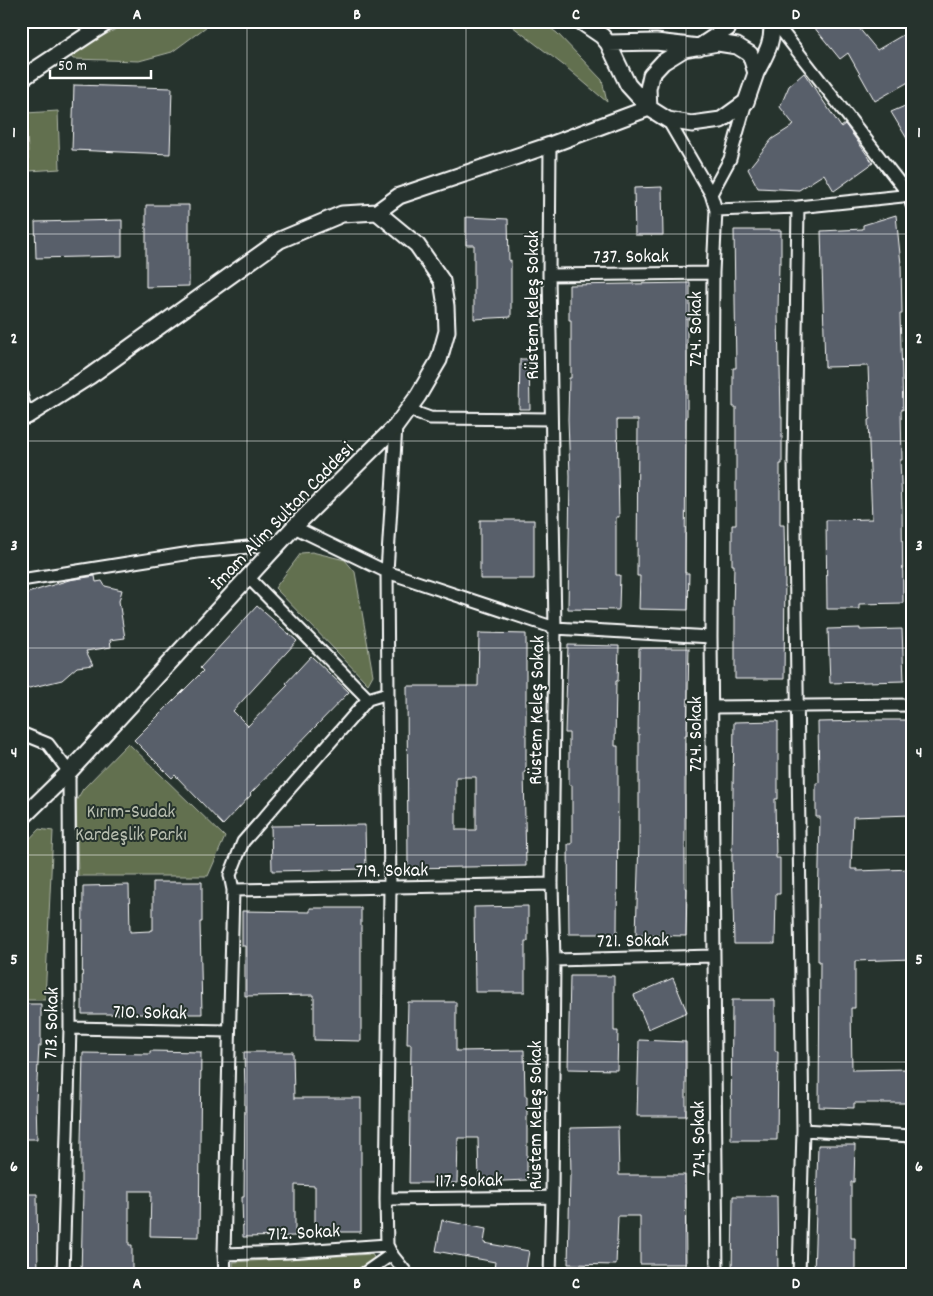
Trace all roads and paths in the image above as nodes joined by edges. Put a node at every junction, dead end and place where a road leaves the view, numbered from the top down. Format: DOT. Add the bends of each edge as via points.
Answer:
graph roads {
  1 [pos="109,21"];
  2 [pos="580,21"];
  3 [pos="730,21"];
  4 [pos="772,21"];
  5 [pos="604,33"];
  6 [pos="699,47"];
  7 [pos="756,74"];
  8 [pos="21,78"];
  9 [pos="746,102"];
  10 [pos="649,108"];
  11 [pos="668,120"];
  12 [pos="550,145"];
  13 [pos="711,194"];
  14 [pos="911,198"];
  15 [pos="798,207"];
  16 [pos="716,210"];
  17 [pos="378,212"];
  18 [pos="713,273"];
  19 [pos="549,275"];
  20 [pos="21,394"];
  21 [pos="410,408"];
  22 [pos="24,417"];
  23 [pos="551,419"];
  24 [pos="396,426"];
  25 [pos="294,526"];
  26 [pos="279,544"];
  27 [pos="387,572"];
  28 [pos="248,576"];
  29 [pos="21,580"];
  30 [pos="554,628"];
  31 [pos="711,636"];
  32 [pos="388,693"];
  33 [pos="368,700"];
  34 [pos="912,705"];
  35 [pos="712,707"];
  36 [pos="798,707"];
  37 [pos="21,733"];
  38 [pos="69,772"];
  39 [pos="21,819"];
  40 [pos="552,884"];
  41 [pos="390,888"];
  42 [pos="233,890"];
  43 [pos="713,956"];
  44 [pos="554,960"];
  45 [pos="70,1028"];
  46 [pos="229,1031"];
  47 [pos="803,1130"];
  48 [pos="912,1136"];
  49 [pos="552,1197"];
  50 [pos="386,1199"];
  51 [pos="390,1250"];
  52 [pos="224,1254"];
  53 [pos="62,1275"];
  54 [pos="225,1275"];
  55 [pos="362,1275"];
  56 [pos="408,1275"];
  57 [pos="550,1275"];
  58 [pos="717,1275"];
  59 [pos="799,1275"];
  1 -- 8 [label="street"];
  2 -- 5 [label="street"];
  3 -- 6 [label="street" via="728,28"];
  4 -- 7 [label="street" via="768,49"];
  4 -- 14 [label="street"];
  5 -- 6 [label="street"];
  5 -- 10 [label="street" via="628,85"];
  6 -- 7 [label="street" via="737,46 750,54"];
  6 -- 10 [label="street" via="684,49 663,62 651,75"];
  7 -- 9 [label="street"];
  9 -- 11 [label="street" via="721,120 692,124"];
  9 -- 13 [label="street" via="730,159"];
  10 -- 11 [label="street"];
  10 -- 12 [label="street"];
  11 -- 13 [label="street, 724. Sokak"];
  12 -- 17 [label="street" via="399,196"];
  12 -- 19 [label="street, Rüstem Keleş Sokak"];
  13 -- 16 [label="street, 724. Sokak"];
  14 -- 15 [label="street"];
  15 -- 16 [label="street"];
  15 -- 36 [label="street" via="794,460"];
  16 -- 18 [label="street, 724. Sokak"];
  17 -- 21 [label="street, İmam Alim Sultan Caddesi" via="417,245 442,282 446,306 447,331 439,360"];
  17 -- 22 [label="street" via="342,214 280,240 90,376"];
  18 -- 19 [label="street, 737. Sokak"];
  18 -- 31 [label="street, 724. Sokak"];
  19 -- 23 [label="street, Rüstem Keleş Sokak"];
  20 -- 22 [label="street"];
  21 -- 23 [label="street" via="430,418"];
  21 -- 24 [label="street, İmam Alim Sultan Caddesi"];
  23 -- 30 [label="street, Rüstem Keleş Sokak"];
  24 -- 25 [label="street, İmam Alim Sultan Caddesi"];
  24 -- 27 [label="street"];
  25 -- 26 [label="street, İmam Alim Sultan Caddesi"];
  25 -- 27 [label="street"];
  26 -- 28 [label="street, İmam Alim Sultan Caddesi"];
  26 -- 29 [label="street" via="197,552"];
  27 -- 30 [label="street"];
  27 -- 32 [label="street"];
  28 -- 33 [label="street"];
  28 -- 38 [label="street, İmam Alim Sultan Caddesi"];
  30 -- 31 [label="street"];
  30 -- 40 [label="street, Rüstem Keleş Sokak"];
  31 -- 35 [label="street, 724. Sokak"];
  32 -- 33 [label="street"];
  32 -- 41 [label="street"];
  33 -- 42 [label="street" via="244,842 230,875"];
  34 -- 36 [label="street"];
  35 -- 36 [label="street"];
  35 -- 43 [label="street, 724. Sokak"];
  36 -- 47 [label="street"];
  37 -- 38 [label="street" via="48,744"];
  38 -- 39 [label="street, İmam Alim Sultan Caddesi"];
  38 -- 45 [label="street, 713. Sokak"];
  40 -- 41 [label="street, 719. Sokak"];
  40 -- 44 [label="street, Rüstem Keleş Sokak"];
  41 -- 42 [label="street, 719. Sokak"];
  41 -- 50 [label="street"];
  42 -- 46 [label="street"];
  43 -- 44 [label="street, 721. Sokak"];
  43 -- 58 [label="street, 724. Sokak"];
  44 -- 49 [label="street, Rüstem Keleş Sokak"];
  45 -- 46 [label="street, 710. Sokak"];
  45 -- 53 [label="street, 713. Sokak"];
  46 -- 52 [label="street"];
  47 -- 48 [label="street"];
  47 -- 59 [label="street"];
  49 -- 50 [label="street, 117. Sokak"];
  49 -- 57 [label="street, Rüstem Keleş Sokak"];
  50 -- 51 [label="street"];
  51 -- 52 [label="street, 712. Sokak"];
  51 -- 55 [label="street"];
  51 -- 56 [label="street"];
  52 -- 54 [label="street"];
}
